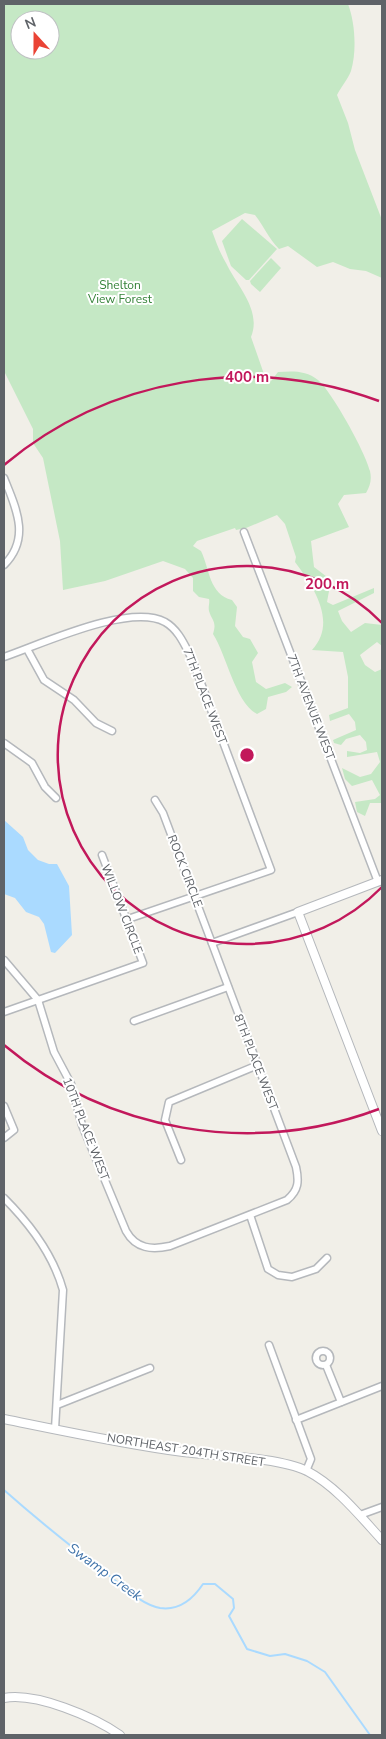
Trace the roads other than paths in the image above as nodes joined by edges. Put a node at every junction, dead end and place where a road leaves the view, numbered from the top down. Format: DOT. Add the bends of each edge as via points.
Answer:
graph roads {
  1 [pos="4,478"];
  2 [pos="244,532"];
  3 [pos="4,566"];
  4 [pos="27,649"];
  5 [pos="4,657"];
  6 [pos="112,731"];
  7 [pos="4,743"];
  8 [pos="56,798"];
  9 [pos="155,800"];
  10 [pos="102,856"];
  11 [pos="380,881"];
  12 [pos="194,895"];
  13 [pos="298,912"];
  14 [pos="126,920"];
  15 [pos="212,943"];
  16 [pos="4,960"];
  17 [pos="7,968"];
  18 [pos="228,987"];
  19 [pos="38,1000"];
  20 [pos="4,1012"];
  21 [pos="134,1021"];
  22 [pos="258,1065"];
  23 [pos="4,1106"];
  24 [pos="382,1131"];
  25 [pos="4,1138"];
  26 [pos="181,1160"];
  27 [pos="4,1198"];
  28 [pos="250,1215"];
  29 [pos="327,1258"];
  30 [pos="269,1345"];
  31 [pos="326,1365"];
  32 [pos="150,1368"];
  33 [pos="382,1386"];
  34 [pos="341,1402"];
  35 [pos="57,1405"];
  36 [pos="4,1419"];
  37 [pos="296,1420"];
  38 [pos="55,1429"];
  39 [pos="306,1471"];
  40 [pos="382,1506"];
  41 [pos="360,1515"];
  42 [pos="382,1540"];
  43 [pos="4,1698"];
  44 [pos="117,1734"];
  1 -- 3 [label="street" via="20,526 17,546"];
  2 -- 11 [label="street, 7TH AVENUE WEST"];
  4 -- 5 [label="street"];
  4 -- 6 [label="street" via="44,680 74,700 96,723"];
  4 -- 12 [label="street, 7TH PLACE WEST" via="110,620 128,617 156,618 176,631 192,659 271,870"];
  7 -- 8 [label="street" via="32,764 45,787"];
  9 -- 12 [label="street, ROCK CIRCLE"];
  10 -- 14 [label="street, WILLOW CIRCLE"];
  11 -- 13 [label="street"];
  12 -- 14 [label="street"];
  12 -- 15 [label="street, ROCK CIRCLE"];
  13 -- 15 [label="street"];
  13 -- 24 [label="street"];
  14 -- 19 [label="street, WILLOW CIRCLE" via="143,963"];
  15 -- 18 [label="street, 8TH PLACE WEST"];
  16 -- 17 [label="street"];
  17 -- 19 [label="street"];
  18 -- 21 [label="street"];
  18 -- 22 [label="street, 8TH PLACE WEST"];
  19 -- 20 [label="street"];
  19 -- 28 [label="street, 10TH PLACE WEST" via="54,1052 71,1084 82,1125 126,1231 136,1244 159,1249"];
  22 -- 26 [label="street" via="169,1102 166,1120"];
  22 -- 28 [label="street, 8TH PLACE WEST" via="299,1181 294,1194 287,1200"];
  23 -- 25 [label="street" via="14,1130"];
  27 -- 35 [label="street" via="35,1233 62,1290"];
  28 -- 29 [label="street" via="268,1269 278,1275 292,1277 316,1269"];
  30 -- 37 [label="street"];
  31 -- 34 [label="street"];
  32 -- 35 [label="street"];
  33 -- 34 [label="street"];
  34 -- 37 [label="street"];
  35 -- 38 [label="street"];
  36 -- 38 [label="street, NORTHEAST 204TH STREET"];
  37 -- 39 [label="street" via="311,1458"];
  38 -- 39 [label="street, NORTHEAST 204TH STREET" via="181,1452 257,1460"];
  39 -- 41 [label="street, NORTHEAST 204TH STREET" via="320,1479"];
  40 -- 41 [label="street"];
  41 -- 42 [label="street, NORTHEAST 204TH STREET"];
  43 -- 44 [label="street" via="42,1701"];
}
